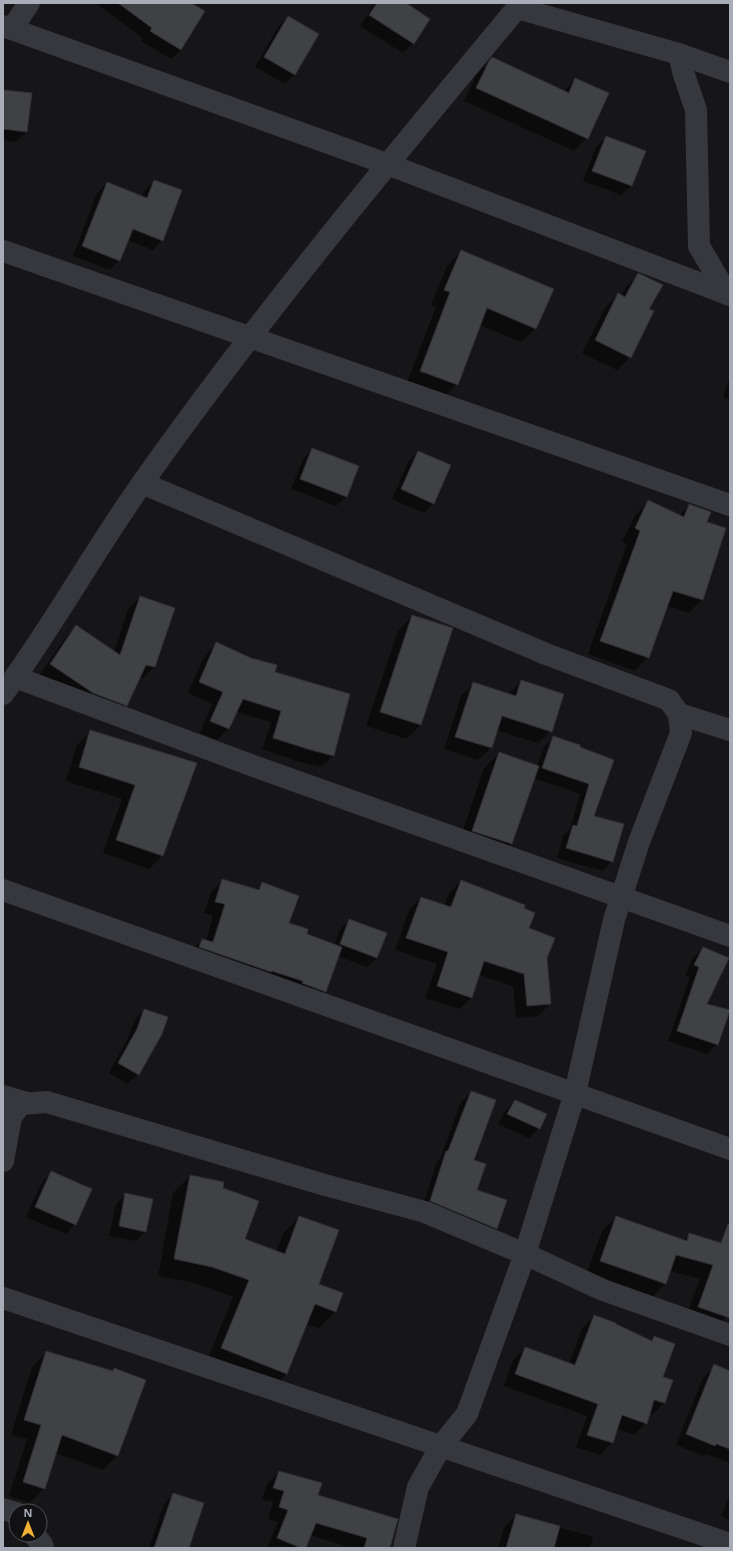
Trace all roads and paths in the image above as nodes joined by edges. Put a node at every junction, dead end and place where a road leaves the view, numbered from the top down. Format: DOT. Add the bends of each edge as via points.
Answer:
graph roads {
  1 [pos="30,3"];
  2 [pos="519,6"];
  3 [pos="8,27"];
  4 [pos="679,54"];
  5 [pos="730,72"];
  6 [pos="387,164"];
  7 [pos="3,251"];
  8 [pos="728,295"];
  9 [pos="250,337"];
  10 [pos="142,483"];
  11 [pos="730,505"];
  12 [pos="9,686"];
  13 [pos="679,714"];
  14 [pos="730,730"];
  15 [pos="3,890"];
  16 [pos="621,897"];
  17 [pos="730,936"];
  18 [pos="575,1093"];
  19 [pos="3,1096"];
  20 [pos="27,1103"];
  21 [pos="730,1149"];
  22 [pos="3,1161"];
  23 [pos="526,1254"];
  24 [pos="3,1298"];
  25 [pos="730,1335"];
  26 [pos="441,1446"];
  27 [pos="730,1544"];
  28 [pos="404,1548"];
  1 -- 3 [label="street"];
  2 -- 4 [label="street"];
  2 -- 6 [label="street"];
  3 -- 6 [label="street"];
  4 -- 5 [label="street"];
  4 -- 8 [label="street" via="696,110 699,246"];
  6 -- 8 [label="street"];
  6 -- 9 [label="street"];
  7 -- 9 [label="street"];
  9 -- 10 [label="street"];
  9 -- 11 [label="street"];
  10 -- 12 [label="street"];
  10 -- 13 [label="street" via="546,654 668,700"];
  12 -- 16 [label="street" via="252,766"];
  13 -- 14 [label="street"];
  13 -- 16 [label="street" via="681,733"];
  15 -- 18 [label="street"];
  16 -- 17 [label="street"];
  16 -- 18 [label="street"];
  18 -- 21 [label="street"];
  18 -- 23 [label="street"];
  19 -- 20 [label="street"];
  20 -- 22 [label="street" via="21,1104 11,1116"];
  20 -- 23 [label="street" via="47,1102 325,1185 425,1212"];
  23 -- 25 [label="street" via="603,1290"];
  23 -- 26 [label="street" via="467,1414"];
  24 -- 26 [label="street"];
  26 -- 27 [label="street"];
  26 -- 28 [label="street" via="418,1487"];
}
